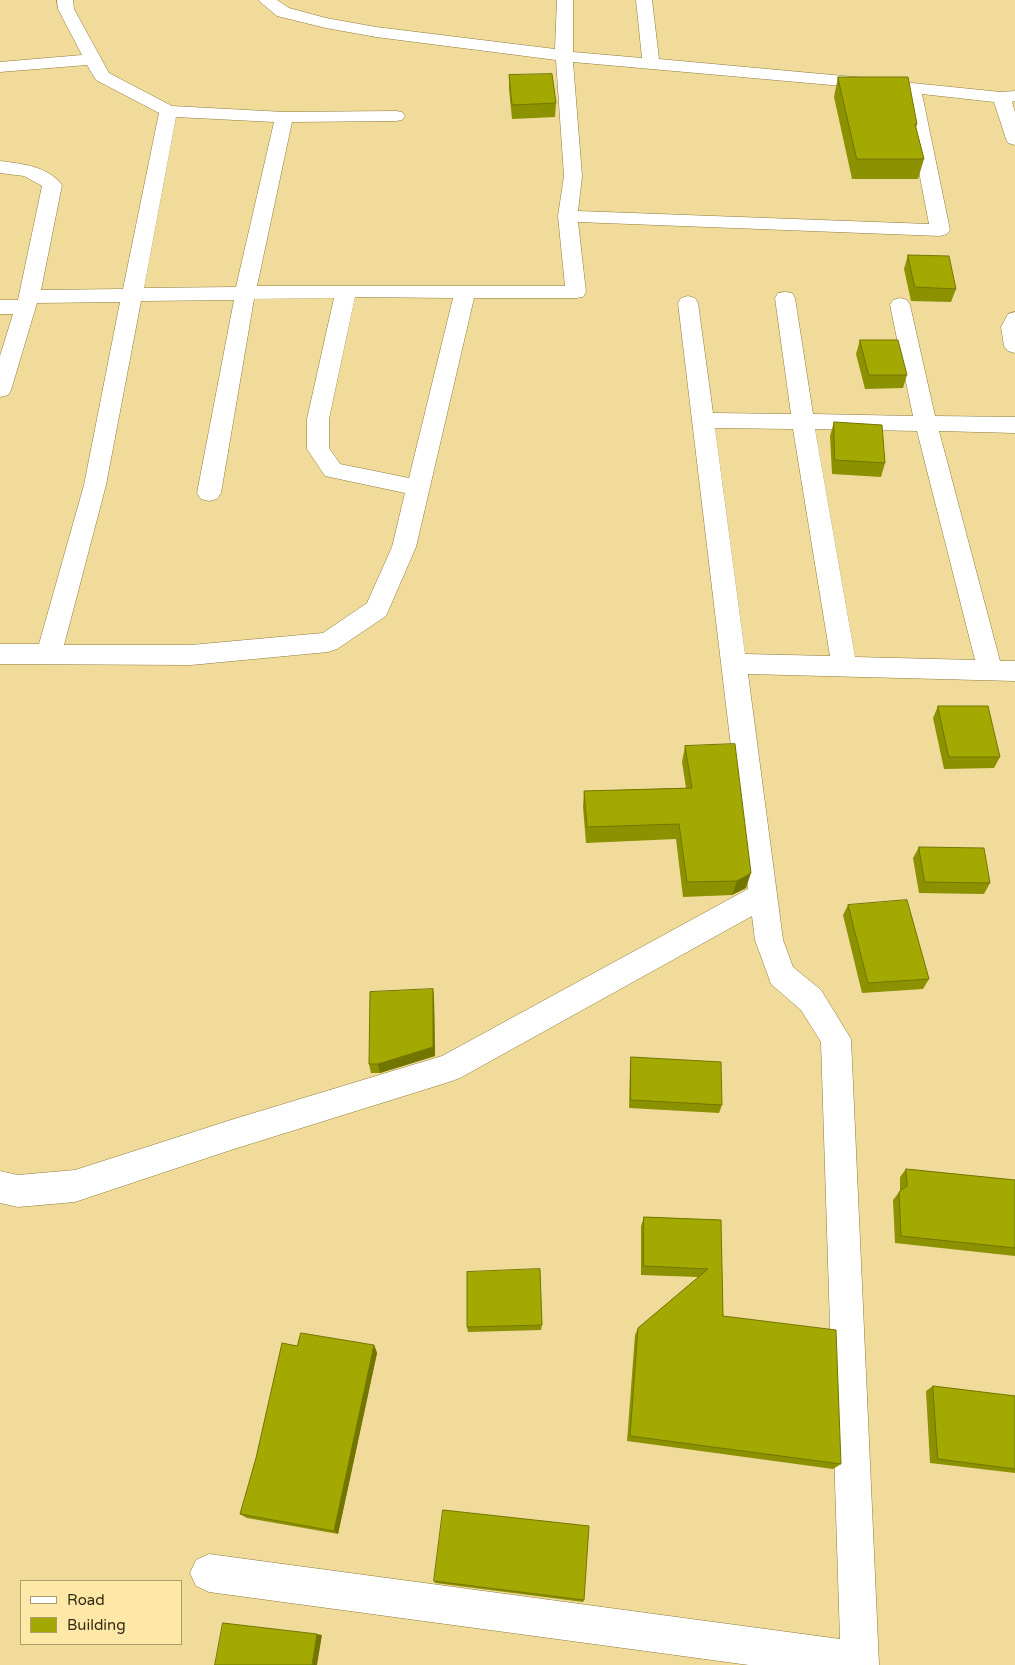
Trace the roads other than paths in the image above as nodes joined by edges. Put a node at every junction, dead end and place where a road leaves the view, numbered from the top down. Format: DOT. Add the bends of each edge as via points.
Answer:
graph roads {
  1 [pos="65,0"];
  2 [pos="266,0"];
  3 [pos="565,0"];
  4 [pos="644,0"];
  5 [pos="564,56"];
  6 [pos="93,59"];
  7 [pos="651,64"];
  8 [pos="0,67"];
  9 [pos="912,88"];
  10 [pos="1008,97"];
  11 [pos="168,111"];
  12 [pos="396,116"];
  13 [pos="284,117"];
  14 [pos="1015,140"];
  15 [pos="0,167"];
  16 [pos="568,216"];
  17 [pos="346,290"];
  18 [pos="465,291"];
  19 [pos="245,294"];
  20 [pos="131,296"];
  21 [pos="785,298"];
  22 [pos="27,302"];
  23 [pos="688,303"];
  24 [pos="900,305"];
  25 [pos="0,307"];
  26 [pos="1015,319"];
  27 [pos="1015,346"];
  28 [pos="1,383"];
  29 [pos="703,420"];
  30 [pos="803,422"];
  31 [pos="926,424"];
  32 [pos="1015,425"];
  33 [pos="418,488"];
  34 [pos="209,493"];
  35 [pos="0,654"];
  36 [pos="49,654"];
  37 [pos="734,664"];
  38 [pos="844,666"];
  39 [pos="990,670"];
  40 [pos="1015,671"];
  41 [pos="763,895"];
  42 [pos="0,1188"];
  43 [pos="209,1572"];
  44 [pos="860,1663"];
  1 -- 6 [label="street" via="66,9"];
  2 -- 5 [label="street" via="283,12 343,26"];
  3 -- 5 [label="street"];
  4 -- 7 [label="street"];
  5 -- 7 [label="street"];
  5 -- 16 [label="street" via="573,176"];
  6 -- 8 [label="street"];
  6 -- 11 [label="street" via="102,76"];
  7 -- 9 [label="street"];
  9 -- 10 [label="street"];
  9 -- 16 [label="street" via="940,230"];
  10 -- 14 [label="street"];
  11 -- 13 [label="street"];
  11 -- 20 [label="street"];
  12 -- 13 [label="street"];
  13 -- 19 [label="street"];
  15 -- 22 [label="street" via="31,172 48,179 52,185"];
  16 -- 18 [label="street" via="576,292"];
  17 -- 18 [label="street"];
  17 -- 19 [label="street"];
  17 -- 33 [label="street" via="318,419 318,449 333,470"];
  18 -- 33 [label="street"];
  19 -- 20 [label="street"];
  19 -- 34 [label="street"];
  20 -- 22 [label="street"];
  20 -- 36 [label="street" via="95,485"];
  21 -- 30 [label="street"];
  22 -- 25 [label="street"];
  22 -- 28 [label="street"];
  23 -- 29 [label="street"];
  24 -- 31 [label="street"];
  26 -- 27 [label="street" via="1011,327"];
  29 -- 30 [label="street"];
  29 -- 37 [label="street"];
  30 -- 31 [label="street"];
  30 -- 38 [label="street"];
  31 -- 32 [label="street"];
  31 -- 39 [label="street"];
  33 -- 36 [label="street" via="404,547 377,609 328,642 191,655"];
  35 -- 36 [label="street"];
  37 -- 38 [label="street"];
  37 -- 41 [label="street"];
  38 -- 39 [label="street"];
  39 -- 40 [label="street"];
  41 -- 42 [label="street" via="450,1068 76,1186 18,1191"];
  41 -- 44 [label="street" via="769,940 781,975 811,1000 836,1039"];
  43 -- 44 [label="street"];
}
